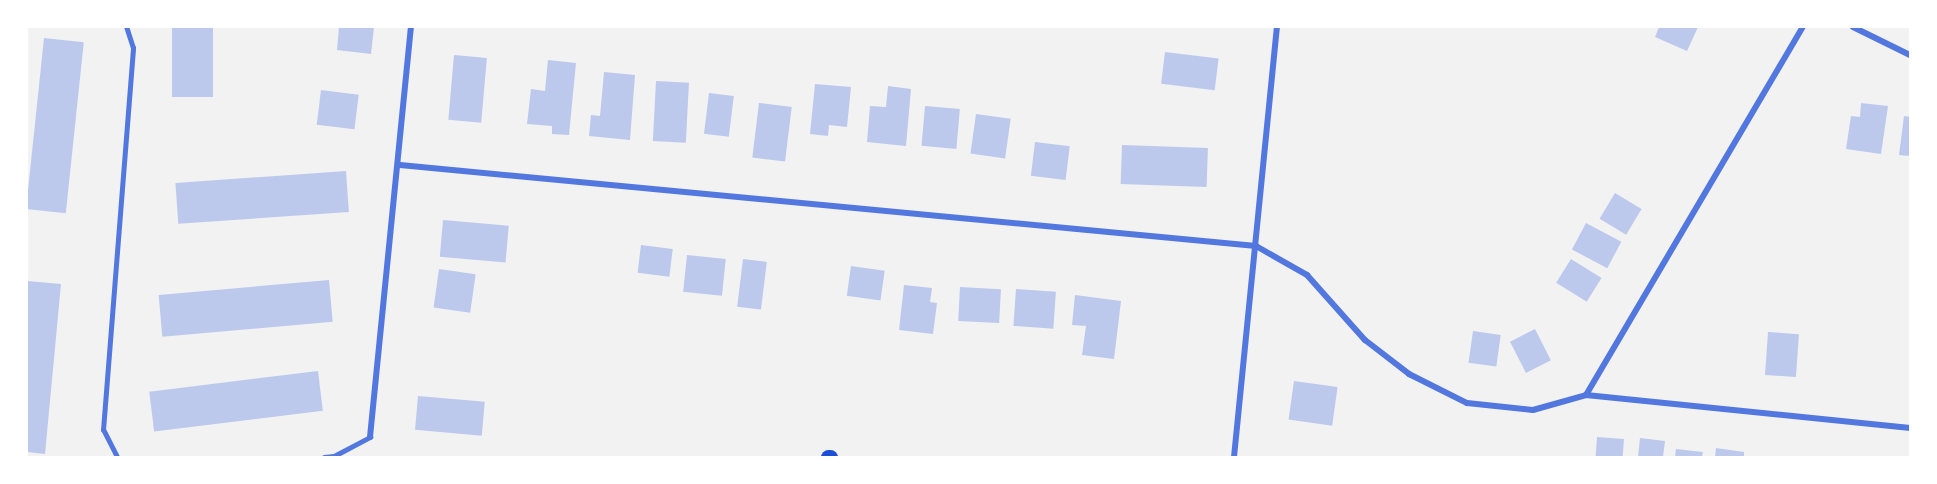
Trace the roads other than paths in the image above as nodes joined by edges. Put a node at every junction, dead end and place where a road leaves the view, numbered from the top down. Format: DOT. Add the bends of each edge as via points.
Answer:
graph roads {
  1 [pos="126,27"];
  2 [pos="411,27"];
  3 [pos="1277,27"];
  4 [pos="1803,27"];
  5 [pos="1853,27"];
  6 [pos="1910,55"];
  7 [pos="400,165"];
  8 [pos="1256,246"];
  9 [pos="1586,395"];
  10 [pos="1910,428"];
  11 [pos="370,437"];
  12 [pos="117,457"];
  13 [pos="324,457"];
  14 [pos="1234,457"];
  1 -- 12 [label="lane" via="133,48 103,430"];
  2 -- 7 [label="street"];
  3 -- 8 [label="street"];
  4 -- 9 [label="street"];
  5 -- 6 [label="street"];
  7 -- 8 [label="street"];
  7 -- 11 [label="street"];
  8 -- 9 [label="street" via="1307,275 1365,340 1437,391 1467,403 1533,410"];
  8 -- 14 [label="street"];
  9 -- 10 [label="street"];
  11 -- 13 [label="lane"];
}
